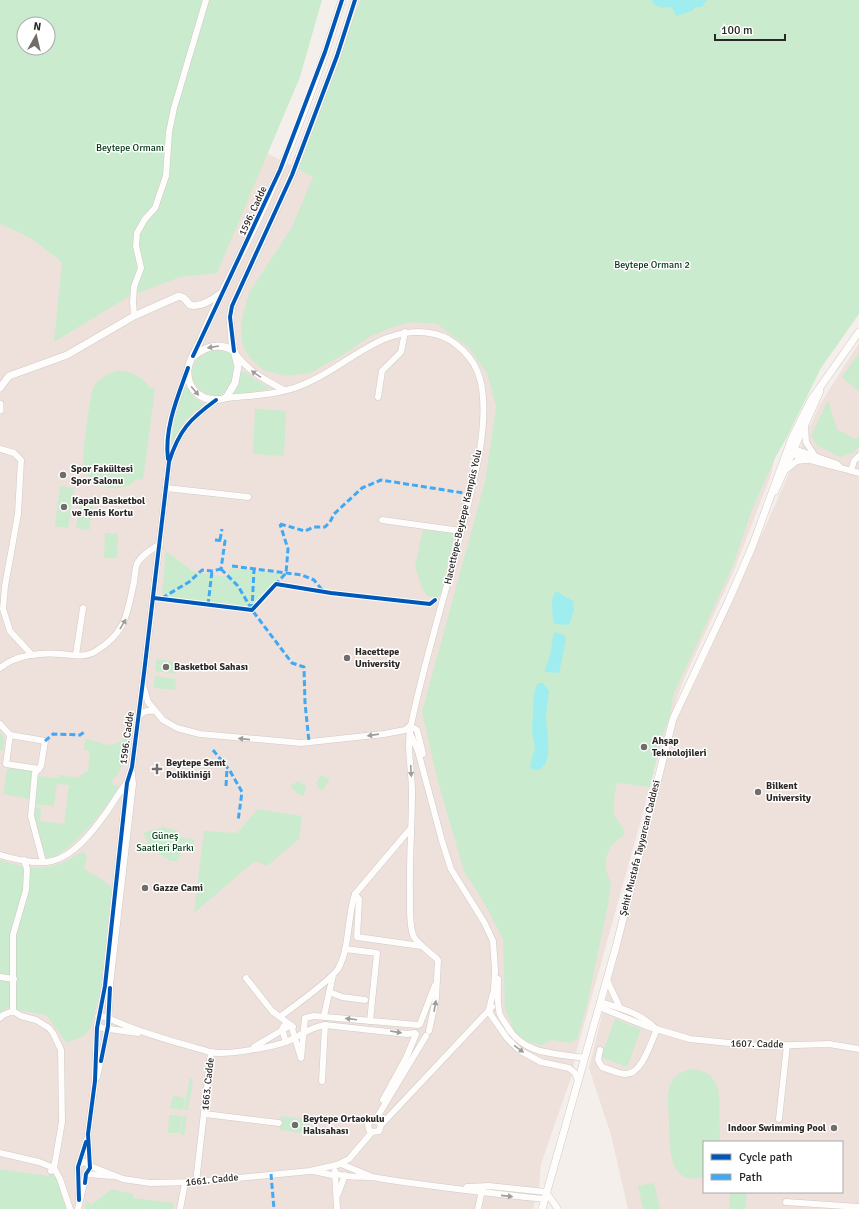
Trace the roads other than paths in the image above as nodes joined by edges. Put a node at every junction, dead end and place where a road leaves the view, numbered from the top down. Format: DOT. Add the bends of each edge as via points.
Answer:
graph roads {
  1 [pos="206,0"];
  2 [pos="342,0"];
  3 [pos="355,0"];
  4 [pos="223,291"];
  5 [pos="134,316"];
  6 [pos="405,332"];
  7 [pos="859,332"];
  8 [pos="234,351"];
  9 [pos="194,356"];
  10 [pos="188,368"];
  11 [pos="822,385"];
  12 [pos="0,388"];
  13 [pos="284,390"];
  14 [pos="378,397"];
  15 [pos="226,398"];
  16 [pos="216,400"];
  17 [pos="0,404"];
  18 [pos="0,410"];
  19 [pos="805,425"];
  20 [pos="0,449"];
  21 [pos="790,450"];
  22 [pos="815,456"];
  23 [pos="859,456"];
  24 [pos="806,460"];
  25 [pos="859,461"];
  26 [pos="169,462"];
  27 [pos="840,467"];
  28 [pos="852,468"];
  29 [pos="787,469"];
  30 [pos="859,473"];
  31 [pos="166,488"];
  32 [pos="248,497"];
  33 [pos="770,499"];
  34 [pos="382,520"];
  35 [pos="461,531"];
  36 [pos="160,544"];
  37 [pos="83,608"];
  38 [pos="32,655"];
  39 [pos="76,655"];
  40 [pos="0,668"];
  41 [pos="143,683"];
  42 [pos="155,711"];
  43 [pos="138,718"];
  44 [pos="0,724"];
  45 [pos="410,729"];
  46 [pos="10,735"];
  47 [pos="38,769"];
  48 [pos="130,782"];
  49 [pos="411,828"];
  50 [pos="0,855"];
  51 [pos="24,860"];
  52 [pos="43,862"];
  53 [pos="355,894"];
  54 [pos="420,946"];
  55 [pos="345,949"];
  56 [pos="333,975"];
  57 [pos="0,977"];
  58 [pos="246,978"];
  59 [pos="14,979"];
  60 [pos="606,980"];
  61 [pos="436,981"];
  62 [pos="329,992"];
  63 [pos="365,1000"];
  64 [pos="600,1005"];
  65 [pos="490,1007"];
  66 [pos="620,1008"];
  67 [pos="499,1009"];
  68 [pos="13,1011"];
  69 [pos="491,1015"];
  70 [pos="98,1016"];
  71 [pos="281,1016"];
  72 [pos="324,1016"];
  73 [pos="0,1018"];
  74 [pos="109,1018"];
  75 [pos="370,1021"];
  76 [pos="289,1023"];
  77 [pos="325,1024"];
  78 [pos="419,1024"];
  79 [pos="476,1024"];
  80 [pos="97,1025"];
  81 [pos="108,1029"];
  82 [pos="282,1029"];
  83 [pos="657,1029"];
  84 [pos="416,1033"];
  85 [pos="427,1033"];
  86 [pos="147,1034"];
  87 [pos="298,1035"];
  88 [pos="286,1042"];
  89 [pos="787,1045"];
  90 [pos="251,1049"];
  91 [pos="859,1049"];
  92 [pos="600,1050"];
  93 [pos="211,1052"];
  94 [pos="584,1062"];
  95 [pos="569,1068"];
  96 [pos="95,1081"];
  97 [pos="322,1081"];
  98 [pos="578,1081"];
  99 [pos="205,1114"];
  100 [pos="779,1119"];
  101 [pos="377,1122"];
  102 [pos="279,1123"];
  103 [pos="372,1132"];
  104 [pos="88,1134"];
  105 [pos="360,1148"];
  106 [pos="0,1153"];
  107 [pos="80,1164"];
  108 [pos="338,1165"];
  109 [pos="90,1166"];
  110 [pos="347,1168"];
  111 [pos="52,1169"];
  112 [pos="78,1171"];
  113 [pos="310,1171"];
  114 [pos="86,1174"];
  115 [pos="336,1174"];
  116 [pos="344,1175"];
  117 [pos="113,1176"];
  118 [pos="370,1176"];
  119 [pos="196,1182"];
  120 [pos="185,1183"];
  121 [pos="482,1189"];
  122 [pos="545,1196"];
  123 [pos="337,1197"];
  124 [pos="79,1200"];
  125 [pos="786,1202"];
  126 [pos="859,1207"];
  127 [pos="70,1209"];
  128 [pos="78,1209"];
  129 [pos="180,1209"];
  130 [pos="337,1209"];
  131 [pos="478,1209"];
  132 [pos="542,1209"];
  133 [pos="558,1209"];
  1 -- 5 [label="street" via="174,108 169,132 166,176 155,208 137,233 136,246 141,268 134,287"];
  2 -- 4 [label="main road, 1596. Cadde" via="283,163"];
  3 -- 8 [label="main road, 1596. Cadde" via="298,161 232,306 230,317"];
  4 -- 5 [label="main road" via="214,299 197,306 192,306 178,296"];
  4 -- 9 [label="main road, 1596. Cadde"];
  5 -- 12 [label="main road" via="68,355 9,376"];
  6 -- 13 [label="street, Hacettepe-Beytepe Kampüs Yolu" via="389,336 307,383"];
  6 -- 14 [label="street" via="400,352 382,371"];
  6 -- 35 [label="street, Hacettepe-Beytepe Kampüs Yolu" via="435,334 454,344 472,360 481,380 483,422 477,464"];
  7 -- 11 [label="main road, Şehit Mustafa Tayyarcan Caddesi"];
  8 -- 9 [label="main road, one-way" via="214,345"];
  13 -- 8 [label="street, one-way" via="248,369"];
  8 -- 15 [label="main road, 1596. Cadde" via="237,359 237,376"];
  9 -- 10 [label="main road, 1596. Cadde"];
  10 -- 16 [label="main road, 1596. Cadde, one-way" via="194,392 206,399"];
  10 -- 26 [label="street, 1596. Cadde" via="174,408 168,437"];
  11 -- 19 [label="main road, Şehit Mustafa Tayyarcan Caddesi"];
  11 -- 21 [label="main road, Şehit Mustafa Tayyarcan Caddesi" via="811,400"];
  13 -- 15 [label="street, Hacettepe-Beytepe Kampüs Yolu" via="259,396"];
  15 -- 16 [label="main road, 1596. Cadde"];
  16 -- 26 [label="street, 1596. Cadde" via="186,424 177,439"];
  17 -- 18 [label="main road"];
  19 -- 21 [label="main road, Şehit Mustafa Tayyarcan Caddesi"];
  19 -- 22 [label="street" via="806,442"];
  20 -- 38 [label="street" via="20,457 21,465 18,514 3,609 10,632"];
  21 -- 22 [label="street"];
  21 -- 24 [label="street"];
  21 -- 29 [label="main road, Şehit Mustafa Tayyarcan Caddesi"];
  21 -- 33 [label="main road, Şehit Mustafa Tayyarcan Caddesi"];
  22 -- 27 [label="street"];
  23 -- 28 [label="street"];
  24 -- 27 [label="street"];
  24 -- 29 [label="street" via="797,462"];
  25 -- 28 [label="street"];
  26 -- 31 [label="street, 1596. Cadde"];
  27 -- 28 [label="street"];
  28 -- 30 [label="street"];
  29 -- 33 [label="main road, Şehit Mustafa Tayyarcan Caddesi"];
  31 -- 32 [label="street"];
  31 -- 36 [label="street, 1596. Cadde"];
  33 -- 60 [label="main road, Şehit Mustafa Tayyarcan Caddesi" via="729,600 673,719"];
  34 -- 35 [label="street"];
  35 -- 45 [label="street, Hacettepe-Beytepe Kampüs Yolu"];
  39 -- 36 [label="street, one-way" via="84,656 96,651 119,631 126,619 138,563 147,552"];
  36 -- 41 [label="street, 1596. Cadde"];
  37 -- 39 [label="street"];
  38 -- 39 [label="street"];
  38 -- 40 [label="street"];
  41 -- 42 [label="street" via="148,702"];
  41 -- 43 [label="street, 1596. Cadde"];
  42 -- 43 [label="street" via="145,711"];
  45 -- 42 [label="street, one-way" via="370,736 286,742 189,732 168,724"];
  43 -- 48 [label="street, 1596. Cadde"];
  44 -- 46 [label="street"];
  45 -- 49 [label="street, Hacettepe-Beytepe Kampüs Yolu, one-way"];
  45 -- 65 [label="street" via="451,869 493,941 494,981"];
  45 -- 67 [label="street" via="417,730 454,865 494,934 498,959"];
  46 -- 47 [label="street" via="6,764"];
  46 -- 47 [label="street" via="45,741 41,766"];
  47 -- 52 [label="street" via="31,816"];
  48 -- 52 [label="street" via="92,831 76,846 65,856"];
  48 -- 70 [label="street, 1596. Cadde" via="105,986"];
  48 -- 74 [label="street, 1596. Cadde"];
  49 -- 53 [label="street"];
  49 -- 54 [label="street, Hacettepe-Beytepe Kampüs Yolu" via="411,922 414,936"];
  50 -- 51 [label="street"];
  51 -- 52 [label="street"];
  51 -- 59 [label="street" via="27,869 26,890 13,935"];
  53 -- 54 [label="street" via="359,899 358,937"];
  53 -- 55 [label="street"];
  54 -- 61 [label="street" via="428,949 438,960"];
  55 -- 56 [label="street"];
  55 -- 75 [label="street" via="377,953"];
  56 -- 62 [label="street"];
  56 -- 71 [label="street"];
  57 -- 59 [label="street"];
  58 -- 71 [label="street" via="272,1011"];
  59 -- 68 [label="street"];
  60 -- 64 [label="main road, Şehit Mustafa Tayyarcan Caddesi"];
  60 -- 66 [label="street"];
  61 -- 78 [label="street"];
  85 -- 61 [label="street, one-way" via="436,998"];
  62 -- 63 [label="street" via="342,997"];
  62 -- 72 [label="street"];
  64 -- 66 [label="street, 1607. Cadde"];
  64 -- 83 [label="street, 1607. Cadde"];
  64 -- 94 [label="main road, Şehit Mustafa Tayyarcan Caddesi"];
  65 -- 67 [label="street"];
  65 -- 69 [label="street"];
  65 -- 79 [label="street"];
  66 -- 83 [label="street, 1607. Cadde" via="643,1018"];
  67 -- 69 [label="street"];
  67 -- 94 [label="street" via="510,1032 525,1046 542,1053"];
  68 -- 73 [label="street"];
  68 -- 111 [label="street" via="49,1028 61,1050 62,1122"];
  69 -- 79 [label="street"];
  69 -- 95 [label="street, one-way" via="519,1050 541,1062"];
  70 -- 74 [label="street, 1663. Cadde"];
  70 -- 80 [label="street, 1596. Cadde"];
  71 -- 76 [label="street"];
  75 -- 72 [label="street, one-way"];
  72 -- 76 [label="street" via="305,1018 302,1058"];
  74 -- 81 [label="street, 1596. Cadde"];
  74 -- 86 [label="street, 1663. Cadde"];
  75 -- 78 [label="street"];
  76 -- 82 [label="street"];
  76 -- 87 [label="street"];
  77 -- 84 [label="street, one-way"];
  77 -- 87 [label="street"];
  77 -- 97 [label="street"];
  78 -- 84 [label="street"];
  78 -- 85 [label="street" via="426,1025"];
  79 -- 101 [label="street"];
  80 -- 81 [label="street, 1663. Cadde"];
  80 -- 96 [label="street, 1596. Cadde"];
  81 -- 86 [label="street, 1663. Cadde"];
  81 -- 96 [label="street, 1596. Cadde"];
  82 -- 88 [label="street"];
  82 -- 90 [label="street"];
  83 -- 89 [label="street, 1607. Cadde" via="676,1036 716,1042 759,1046"];
  83 -- 92 [label="street" via="640,1066 634,1072 624,1074 602,1067 598,1060"];
  84 -- 85 [label="street" via="420,1037"];
  84 -- 101 [label="street" via="406,1058 375,1113"];
  85 -- 101 [label="street" via="379,1114"];
  86 -- 93 [label="street, 1663. Cadde"];
  87 -- 88 [label="street"];
  88 -- 90 [label="street"];
  89 -- 91 [label="street, 1607. Cadde" via="828,1044"];
  89 -- 100 [label="street"];
  90 -- 93 [label="street"];
  93 -- 99 [label="street, 1663. Cadde"];
  94 -- 95 [label="street" via="577,1068"];
  94 -- 98 [label="main road, Şehit Mustafa Tayyarcan Caddesi"];
  95 -- 98 [label="street" via="575,1073"];
  96 -- 104 [label="street"];
  98 -- 122 [label="main road, Şehit Mustafa Tayyarcan Caddesi"];
  99 -- 102 [label="street"];
  99 -- 119 [label="street, 1663. Cadde"];
  101 -- 103 [label="street" via="379,1130"];
  101 -- 103 [label="street" via="369,1122 368,1126"];
  103 -- 105 [label="street"];
  104 -- 107 [label="street"];
  104 -- 109 [label="street"];
  105 -- 108 [label="street"];
  105 -- 110 [label="street"];
  106 -- 111 [label="street" via="39,1162"];
  107 -- 109 [label="street" via="85,1162"];
  107 -- 112 [label="street"];
  108 -- 110 [label="street, 1661. Cadde" via="343,1164"];
  108 -- 113 [label="street, 1661. Cadde"];
  108 -- 115 [label="street"];
  109 -- 114 [label="street"];
  109 -- 117 [label="street, 1661. Cadde"];
  110 -- 116 [label="street"];
  110 -- 118 [label="street, 1661. Cadde" via="351,1167"];
  111 -- 127 [label="street" via="60,1179"];
  112 -- 114 [label="street"];
  112 -- 124 [label="street"];
  113 -- 115 [label="street, 1661. Cadde"];
  113 -- 119 [label="street, 1661. Cadde"];
  114 -- 117 [label="street, 1661. Cadde"];
  114 -- 124 [label="street"];
  115 -- 116 [label="street, 1661. Cadde"];
  115 -- 123 [label="street"];
  116 -- 118 [label="street, 1661. Cadde"];
  116 -- 123 [label="street"];
  117 -- 120 [label="street, 1661. Cadde" via="150,1183"];
  118 -- 121 [label="street, 1661. Cadde" via="455,1188"];
  119 -- 120 [label="street, 1661. Cadde"];
  120 -- 129 [label="street"];
  121 -- 122 [label="street, 1661. Cadde"];
  121 -- 131 [label="street"];
  122 -- 132 [label="main road, Şehit Mustafa Tayyarcan Caddesi"];
  122 -- 133 [label="street"];
  123 -- 130 [label="street"];
  124 -- 128 [label="street"];
  125 -- 126 [label="street"];
}
